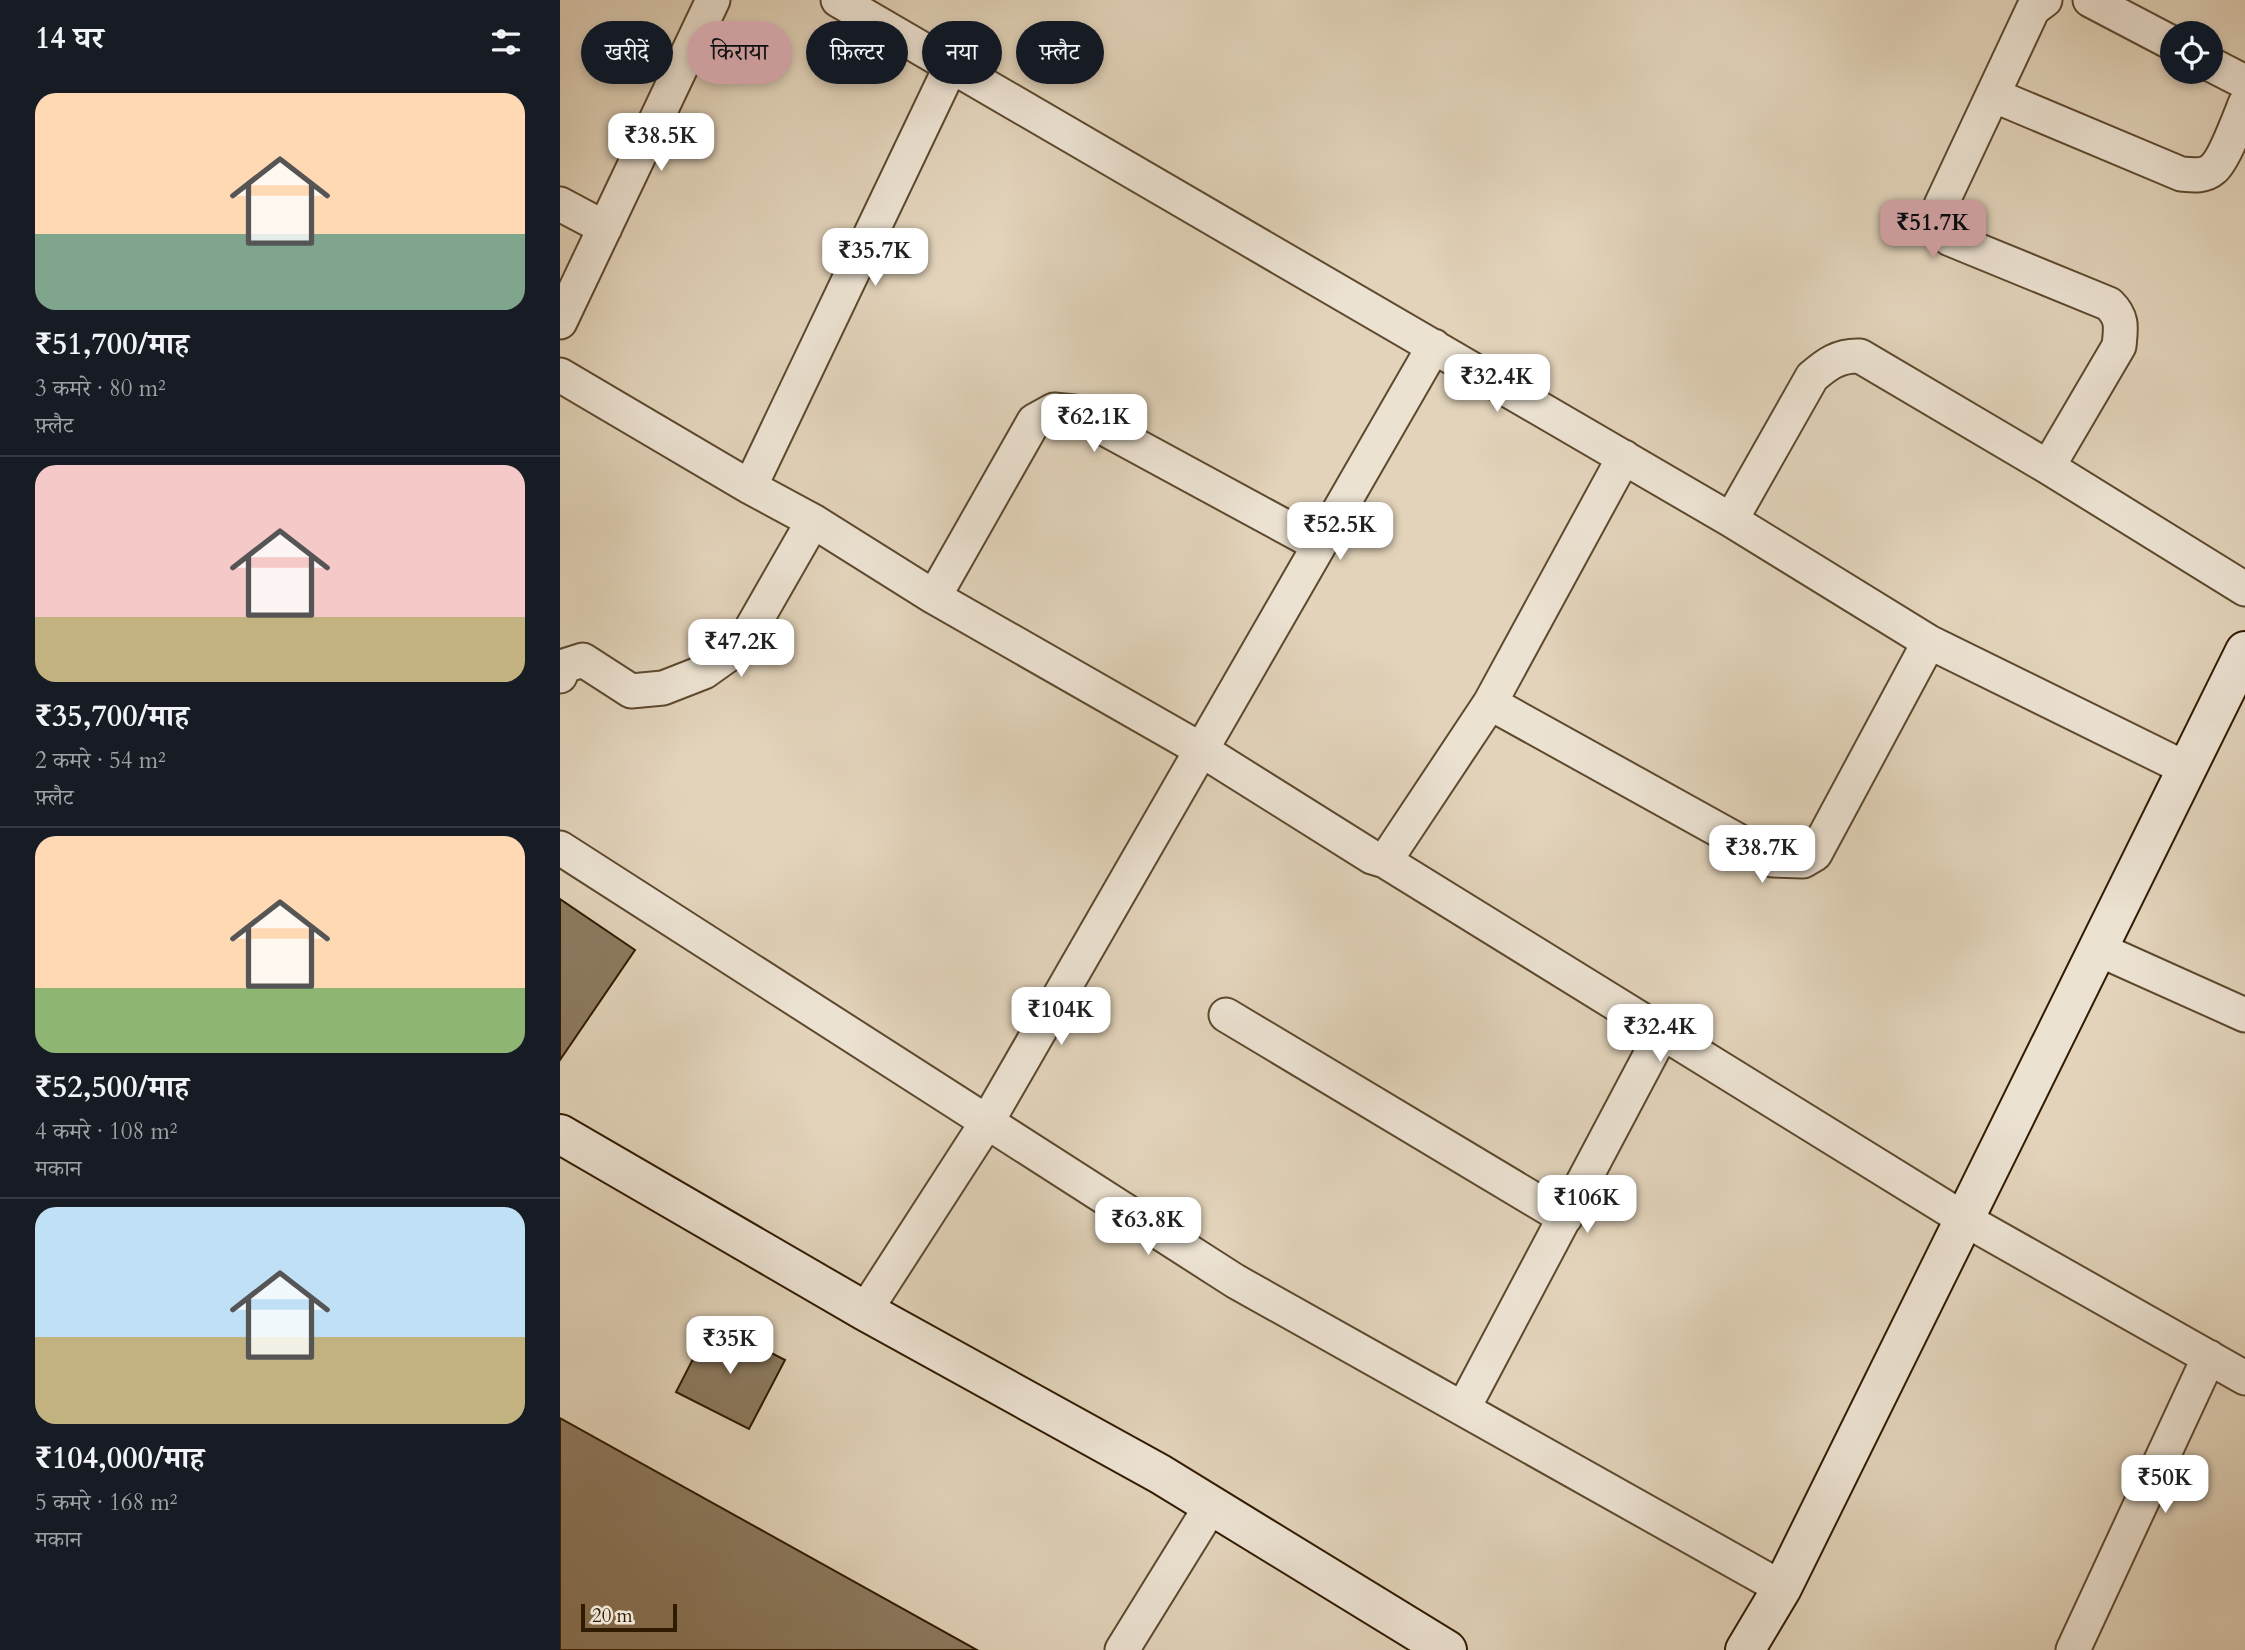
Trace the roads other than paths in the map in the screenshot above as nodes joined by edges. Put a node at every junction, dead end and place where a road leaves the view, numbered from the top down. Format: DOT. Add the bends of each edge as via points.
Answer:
graph roads {
  1 [pos="713,0"];
  2 [pos="838,0"];
  3 [pos="2045,0"];
  4 [pos="2090,0"];
  5 [pos="2160,37"];
  6 [pos="922,49"];
  7 [pos="2223,71"];
  8 [pos="2245,82"];
  9 [pos="942,84"];
  10 [pos="982,84"];
  11 [pos="1993,95"];
  12 [pos="2245,104"];
  13 [pos="560,204"];
  14 [pos="605,228"];
  15 [pos="560,322"];
  16 [pos="1434,346"];
  17 [pos="560,375"];
  18 [pos="1624,457"];
  19 [pos="2048,467"];
  20 [pos="750,487"];
  21 [pos="1731,520"];
  22 [pos="813,521"];
  23 [pos="1319,545"];
  24 [pos="2245,589"];
  25 [pos="934,597"];
  26 [pos="1929,642"];
  27 [pos="2245,651"];
  28 [pos="560,676"];
  29 [pos="1490,703"];
  30 [pos="1200,750"];
  31 [pos="2187,769"];
  32 [pos="560,848"];
  33 [pos="1385,862"];
  34 [pos="2098,949"];
  35 [pos="1226,1015"];
  36 [pos="2245,1015"];
  37 [pos="1662,1033"];
  38 [pos="987,1122"];
  39 [pos="560,1134"];
  40 [pos="1565,1218"];
  41 [pos="1965,1219"];
  42 [pos="865,1311"];
  43 [pos="2209,1357"];
  44 [pos="2245,1378"];
  45 [pos="1463,1409"];
  46 [pos="1211,1506"];
  47 [pos="1782,1588"];
  48 [pos="1122,1650"];
  49 [pos="1447,1650"];
  50 [pos="1745,1650"];
  51 [pos="2073,1650"];
  1 -- 14 [label="street"];
  2 -- 6 [label="street"];
  3 -- 11 [label="street" via="2033,9"];
  4 -- 5 [label="street"];
  7 -- 8 [label="street"];
  9 -- 20 [label="street"];
  10 -- 16 [label="street"];
  11 -- 12 [label="street" via="2181,174 2200,176 2221,158"];
  11 -- 19 [label="street" via="1941,205 1940,220 1950,239 2109,304 2118,313 2121,329 2119,346"];
  13 -- 14 [label="street"];
  14 -- 15 [label="street"];
  16 -- 18 [label="street"];
  16 -- 23 [label="street"];
  17 -- 20 [label="street"];
  18 -- 21 [label="street"];
  18 -- 29 [label="street"];
  19 -- 21 [label="street" via="1860,356 1845,355 1812,377"];
  19 -- 24 [label="street"];
  20 -- 22 [label="street"];
  21 -- 26 [label="street"];
  22 -- 25 [label="street"];
  22 -- 28 [label="street" via="742,645 704,672 663,688 631,691 583,660 564,666"];
  23 -- 25 [label="street" via="1074,412 1054,410 1034,421"];
  23 -- 30 [label="street"];
  25 -- 30 [label="street"];
  26 -- 29 [label="street" via="1815,854 1803,862 1773,860"];
  26 -- 31 [label="street"];
  27 -- 31 [label="street"];
  29 -- 33 [label="street"];
  30 -- 33 [label="street"];
  30 -- 38 [label="street"];
  31 -- 34 [label="street"];
  32 -- 38 [label="street"];
  33 -- 37 [label="street"];
  34 -- 36 [label="street"];
  34 -- 41 [label="street"];
  35 -- 40 [label="street"];
  37 -- 40 [label="street"];
  37 -- 41 [label="street"];
  38 -- 42 [label="street"];
  38 -- 45 [label="street" via="1235,1281"];
  39 -- 42 [label="street"];
  40 -- 45 [label="street"];
  41 -- 43 [label="street"];
  41 -- 47 [label="street"];
  42 -- 46 [label="street"];
  43 -- 44 [label="street"];
  43 -- 51 [label="street"];
  45 -- 47 [label="street"];
  46 -- 48 [label="street"];
  46 -- 49 [label="street"];
  47 -- 50 [label="street"];
}
